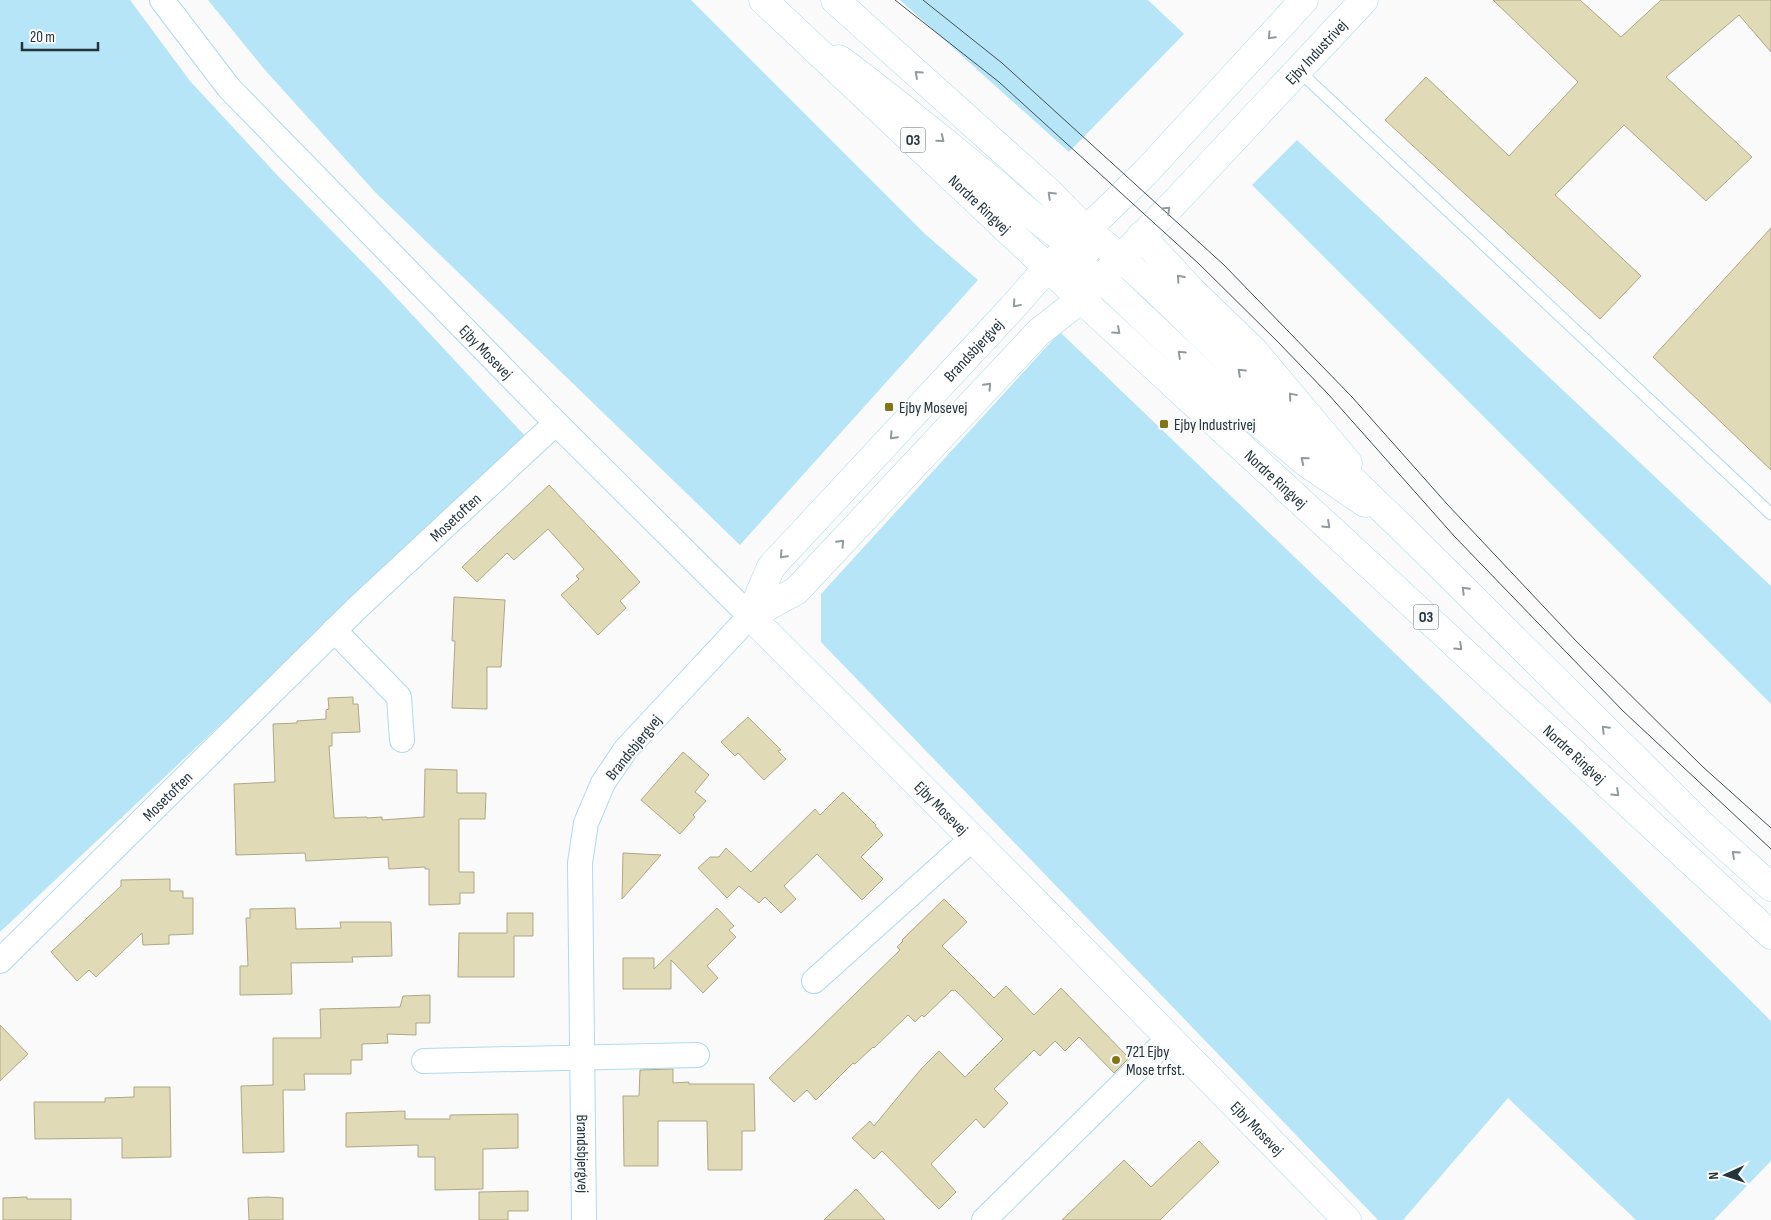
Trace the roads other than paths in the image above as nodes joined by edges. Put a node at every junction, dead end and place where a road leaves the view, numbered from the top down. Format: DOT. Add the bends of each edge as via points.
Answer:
graph roads {
  1 [pos="162,0"];
  2 [pos="835,0"];
  3 [pos="1304,0"];
  4 [pos="1364,0"];
  5 [pos="770,7"];
  6 [pos="1298,70"];
  7 [pos="1078,236"];
  8 [pos="1141,236"];
  9 [pos="1120,257"];
  10 [pos="1048,267"];
  11 [pos="1101,278"];
  12 [pos="1081,299"];
  13 [pos="556,424"];
  14 [pos="1771,514"];
  15 [pos="1402,528"];
  16 [pos="750,616"];
  17 [pos="334,630"];
  18 [pos="402,740"];
  19 [pos="973,838"];
  20 [pos="1771,887"];
  21 [pos="1771,935"];
  22 [pos="0,961"];
  23 [pos="814,981"];
  24 [pos="1170,1037"];
  25 [pos="697,1055"];
  26 [pos="582,1058"];
  27 [pos="424,1062"];
  28 [pos="584,1220"];
  29 [pos="984,1220"];
  30 [pos="1347,1220"];
  1 -- 13 [label="street, Ejby Mosevej" via="229,88"];
  7 -- 2 [label="street, one-way" via="1050,194"];
  3 -- 7 [label="street, one-way" via="1140,178"];
  4 -- 6 [label="street, Ejby Industrivej"];
  5 -- 7 [label="street, one-way" via="877,87 1038,219"];
  5 -- 10 [label="street, Nordre Ringvej / O3"];
  8 -- 6 [label="street, Ejby Industrivej, one-way"];
  6 -- 14 [label="lane"];
  7 -- 9 [label="street"];
  7 -- 10 [label="street"];
  8 -- 9 [label="street, Ejby Industrivej"];
  15 -- 8 [label="street, one-way" via="1254,351"];
  9 -- 11 [label="street, Ejby Industrivej"];
  15 -- 9 [label="street, one-way"];
  10 -- 11 [label="street" via="1074,266"];
  10 -- 12 [label="street, Nordre Ringvej / O3"];
  10 -- 16 [label="street, Brandsbjergvej, one-way" via="771,567"];
  11 -- 12 [label="street, Ejby Industrivej"];
  15 -- 11 [label="street, one-way" via="1308,464 1232,400"];
  16 -- 12 [label="street, Brandsbjergvej, one-way" via="796,591 1039,332"];
  12 -- 21 [label="street, Nordre Ringvej / O3, one-way"];
  13 -- 16 [label="street, Ejby Mosevej"];
  13 -- 17 [label="street, Mosetoften"];
  20 -- 15 [label="street, one-way" via="1703,826"];
  16 -- 19 [label="street, Ejby Mosevej"];
  16 -- 26 [label="street, Brandsbjergvej" via="626,750 603,784 586,823 580,863"];
  17 -- 18 [label="street" via="399,696"];
  17 -- 22 [label="street, Mosetoften"];
  19 -- 23 [label="street, Ejby Mosevej"];
  19 -- 24 [label="street, Ejby Mosevej"];
  24 -- 29 [label="street"];
  24 -- 30 [label="street, Ejby Mosevej"];
  25 -- 26 [label="street"];
  26 -- 27 [label="street"];
  26 -- 28 [label="street, Brandsbjergvej"];
}
